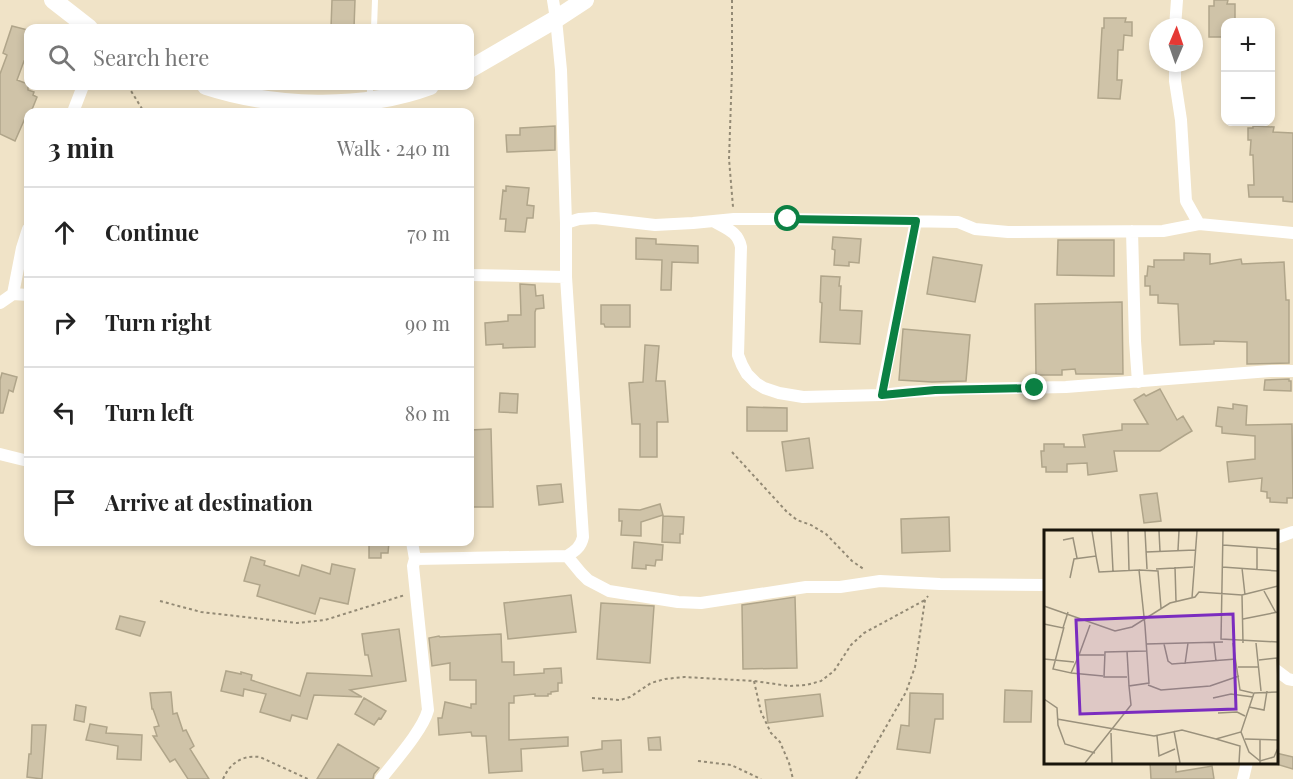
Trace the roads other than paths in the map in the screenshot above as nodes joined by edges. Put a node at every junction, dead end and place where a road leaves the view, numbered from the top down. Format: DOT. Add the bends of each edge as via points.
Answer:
graph roads {
  1 [pos="375,0"];
  2 [pos="553,0"];
  3 [pos="585,0"];
  4 [pos="1177,0"];
  5 [pos="59,2"];
  6 [pos="1176,18"];
  7 [pos="556,19"];
  8 [pos="84,24"];
  9 [pos="374,24"];
  10 [pos="474,67"];
  11 [pos="1175,72"];
  12 [pos="81,90"];
  13 [pos="218,90"];
  14 [pos="419,90"];
  15 [pos="370,93"];
  16 [pos="75,108"];
  17 [pos="916,221"];
  18 [pos="715,222"];
  19 [pos="566,223"];
  20 [pos="1199,224"];
  21 [pos="1132,231"];
  22 [pos="1291,235"];
  23 [pos="24,242"];
  24 [pos="474,275"];
  25 [pos="566,277"];
  26 [pos="13,294"];
  27 [pos="24,295"];
  28 [pos="0,303"];
  29 [pos="1293,371"];
  30 [pos="1138,382"];
  31 [pos="882,395"];
  32 [pos="0,454"];
  33 [pos="24,460"];
  34 [pos="1293,532"];
  35 [pos="1278,537"];
  36 [pos="413,546"];
  37 [pos="567,556"];
  38 [pos="415,559"];
  39 [pos="1044,585"];
  40 [pos="1278,672"];
  41 [pos="1293,680"];
  42 [pos="1246,764"];
  43 [pos="381,779"];
  44 [pos="1243,779"];
  1 -- 9 [label="lane"];
  2 -- 7 [label="street"];
  3 -- 7 [label="street"];
  4 -- 6 [label="street"];
  5 -- 8 [label="street"];
  7 -- 10 [label="street"];
  7 -- 19 [label="street"];
  11 -- 20 [label="street" via="1186,201"];
  12 -- 16 [label="street"];
  13 -- 15 [label="street" via="312,104"];
  14 -- 15 [label="street"];
  17 -- 18 [label="street"];
  17 -- 21 [label="street" via="958,222 975,229 1008,232"];
  17 -- 31 [label="street"];
  18 -- 19 [label="street" via="655,225 594,218"];
  18 -- 31 [label="street" via="735,234 741,247 738,355 747,374 764,388 803,397"];
  19 -- 25 [label="street"];
  20 -- 21 [label="street" via="1163,231"];
  20 -- 22 [label="street"];
  21 -- 30 [label="street"];
  23 -- 26 [label="street"];
  24 -- 25 [label="street"];
  25 -- 37 [label="street" via="583,537 578,548"];
  26 -- 27 [label="street"];
  26 -- 28 [label="street"];
  29 -- 30 [label="street"];
  30 -- 31 [label="street"];
  32 -- 33 [label="street"];
  34 -- 35 [label="street"];
  36 -- 38 [label="street"];
  37 -- 38 [label="street"];
  37 -- 39 [label="street" via="588,580 609,591 678,602 701,603 880,580"];
  38 -- 43 [label="street" via="428,710 420,728"];
  40 -- 41 [label="street"];
  42 -- 44 [label="street"];
}
